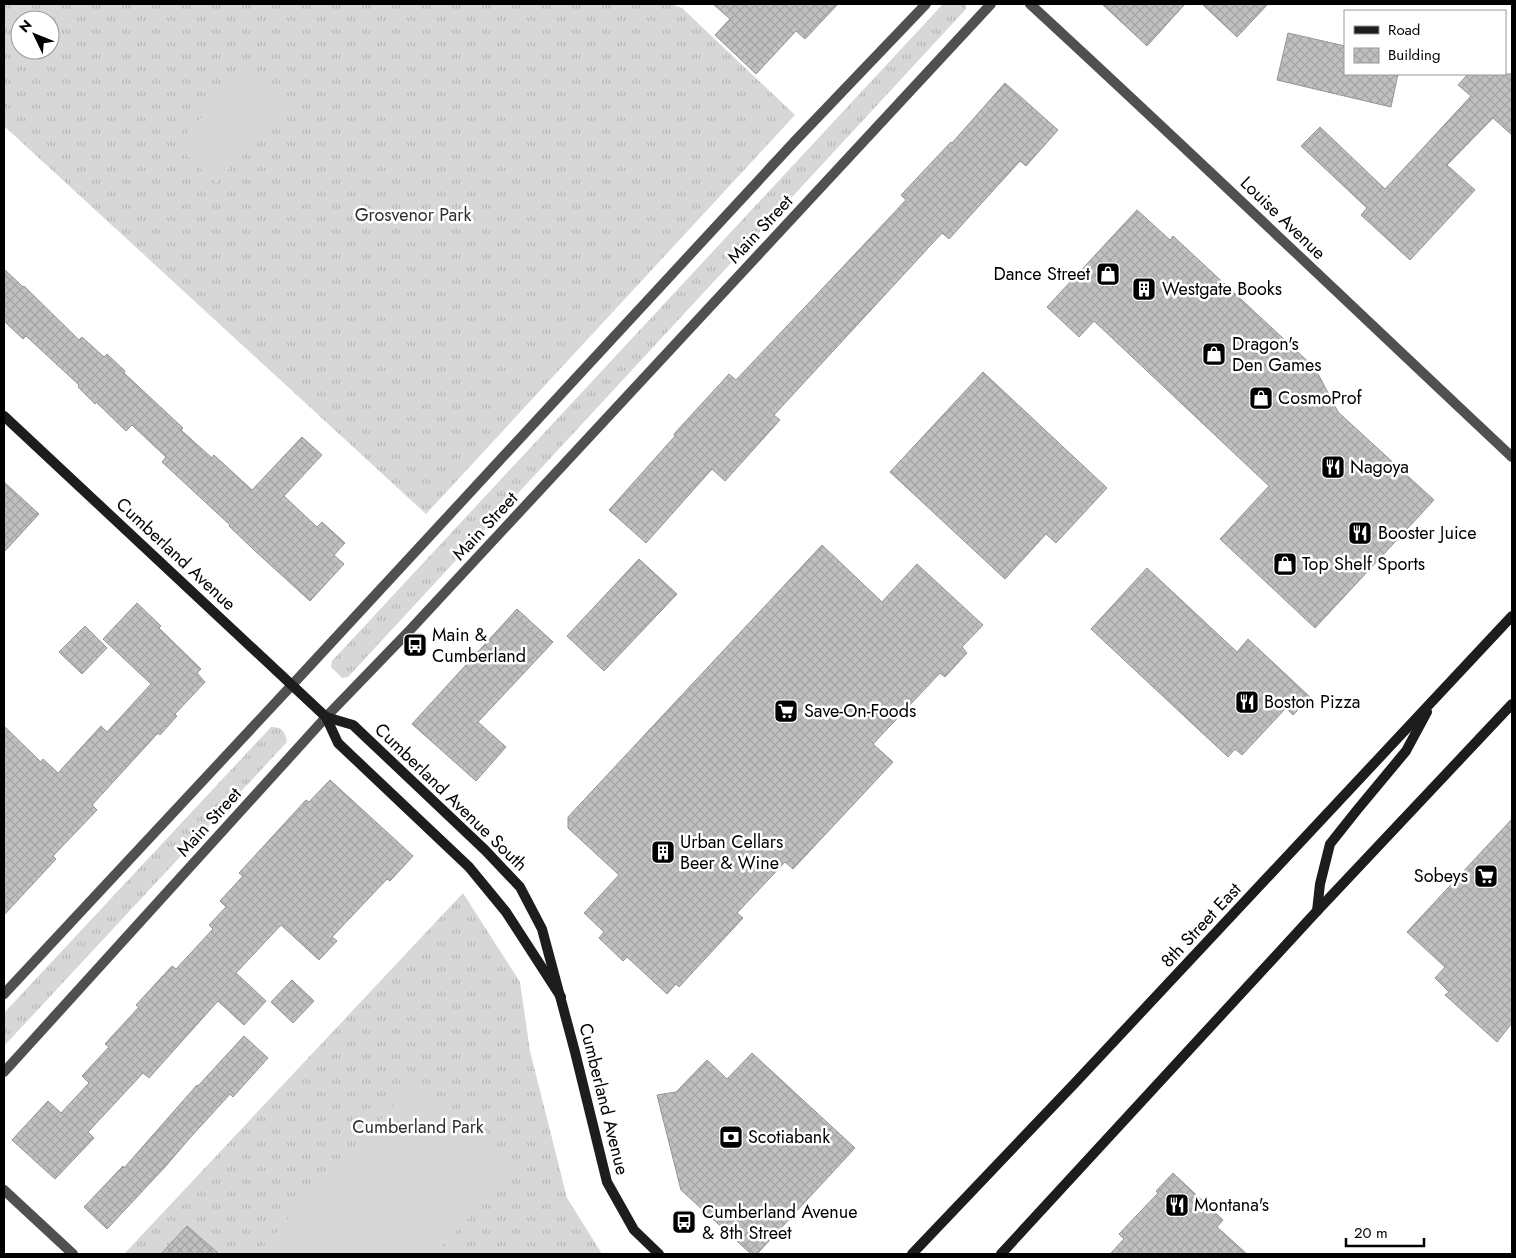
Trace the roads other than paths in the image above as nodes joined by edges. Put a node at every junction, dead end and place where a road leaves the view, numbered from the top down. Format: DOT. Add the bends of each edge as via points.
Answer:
graph roads {
  1 [pos="926,4"];
  2 [pos="991,4"];
  3 [pos="1030,4"];
  4 [pos="4,416"];
  5 [pos="1512,457"];
  6 [pos="1512,616"];
  7 [pos="292,685"];
  8 [pos="1434,700"];
  9 [pos="1512,704"];
  10 [pos="326,718"];
  11 [pos="1317,911"];
  12 [pos="4,994"];
  13 [pos="561,997"];
  14 [pos="4,1072"];
  15 [pos="4,1190"];
  16 [pos="73,1254"];
  17 [pos="659,1254"];
  18 [pos="912,1254"];
  19 [pos="1001,1254"];
  1 -- 7 [label="street, Main Street" via="775,162"];
  2 -- 10 [label="street, Main Street"];
  3 -- 5 [label="street, Louise Avenue"];
  4 -- 7 [label="main road, Cumberland Avenue"];
  6 -- 8 [label="main road, 8th Street East"];
  7 -- 10 [label="main road, Cumberland Avenue"];
  7 -- 12 [label="street, Main Street"];
  8 -- 11 [label="main road" via="1406,751 1330,844"];
  8 -- 18 [label="main road, 8th Street East"];
  9 -- 11 [label="main road"];
  10 -- 13 [label="main road" via="338,743 469,867 506,912"];
  10 -- 13 [label="main road, Cumberland Avenue South" via="353,725 520,887 542,929"];
  10 -- 14 [label="street, Main Street"];
  11 -- 19 [label="main road"];
  13 -- 17 [label="main road, Cumberland Avenue" via="607,1182 634,1230"];
  15 -- 16 [label="street"];
}
